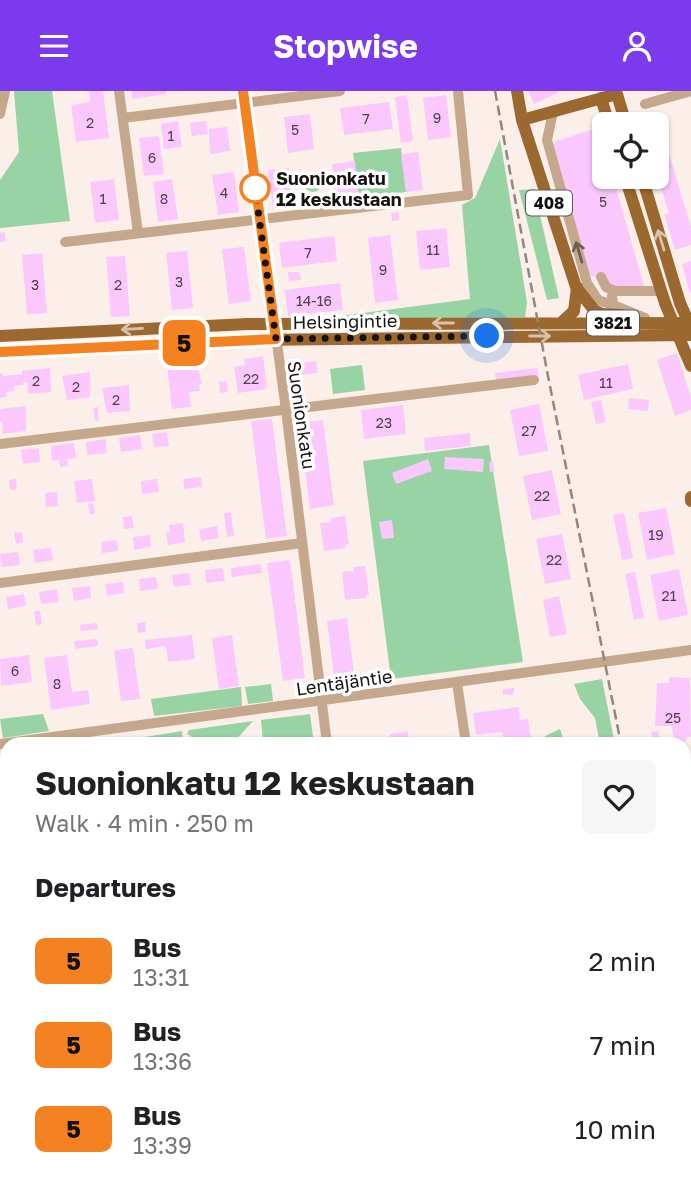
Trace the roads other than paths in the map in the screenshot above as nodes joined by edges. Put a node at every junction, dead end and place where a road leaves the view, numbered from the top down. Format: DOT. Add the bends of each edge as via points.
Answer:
graph roads {
  1 [pos="5,91"];
  2 [pos="119,91"];
  3 [pos="243,91"];
  4 [pos="340,91"];
  5 [pos="458,91"];
  6 [pos="517,91"];
  7 [pos="691,91"];
  8 [pos="620,92"];
  9 [pos="601,98"];
  10 [pos="650,99"];
  11 [pos="244,103"];
  12 [pos="553,111"];
  13 [pos="605,112"];
  14 [pos="624,112"];
  15 [pos="0,114"];
  16 [pos="123,118"];
  17 [pos="522,120"];
  18 [pos="629,189"];
  19 [pos="646,189"];
  20 [pos="260,219"];
  21 [pos="136,234"];
  22 [pos="65,242"];
  23 [pos="601,277"];
  24 [pos="576,287"];
  25 [pos="663,297"];
  26 [pos="686,301"];
  27 [pos="645,318"];
  28 [pos="561,323"];
  29 [pos="666,323"];
  30 [pos="274,324"];
  31 [pos="691,325"];
  32 [pos="691,335"];
  33 [pos="0,336"];
  34 [pos="276,339"];
  35 [pos="0,352"];
  36 [pos="691,366"];
  37 [pos="534,380"];
  38 [pos="286,410"];
  39 [pos="0,444"];
  40 [pos="302,543"];
  41 [pos="0,583"];
  42 [pos="691,650"];
  43 [pos="457,683"];
  44 [pos="322,702"];
  45 [pos="54,737"];
  46 [pos="326,737"];
  47 [pos="465,737"];
  1 -- 15 [label="street"];
  2 -- 16 [label="street"];
  3 -- 11 [label="street, Suonionkatu"];
  4 -- 11 [label="street"];
  5 -- 20 [label="street" via="468,195"];
  6 -- 17 [label="main road, 408"];
  7 -- 10 [label="street"];
  8 -- 9 [label="main road"];
  8 -- 14 [label="main road"];
  9 -- 12 [label="main road"];
  9 -- 13 [label="main road"];
  11 -- 16 [label="street"];
  11 -- 20 [label="street, Suonionkatu"];
  12 -- 17 [label="main road"];
  27 -- 12 [label="street, one-way" via="612,300 598,300 587,283 547,139"];
  16 -- 21 [label="street"];
  17 -- 24 [label="main road, 408"];
  18 -- 25 [label="main road"];
  26 -- 19 [label="main road, one-way"];
  20 -- 21 [label="street"];
  20 -- 30 [label="street, Suonionkatu"];
  21 -- 22 [label="street"];
  23 -- 25 [label="street" via="615,291"];
  24 -- 27 [label="main road, 408" via="587,304 602,314"];
  24 -- 28 [label="main road" via="574,311"];
  25 -- 36 [label="main road, bridge"];
  26 -- 31 [label="main road, bridge"];
  27 -- 29 [label="main road, 408"];
  28 -- 29 [label="main road, Helsingintie / 3821"];
  28 -- 30 [label="main road, Helsingintie / 3821, one-way"];
  29 -- 31 [label="main road, Helsingintie / 3821"];
  30 -- 33 [label="main road, Helsingintie / 3821, one-way"];
  30 -- 34 [label="street, Suonionkatu"];
  34 -- 32 [label="main road, Helsingintie / 3821, one-way"];
  34 -- 35 [label="main road, Helsingintie / 3821"];
  34 -- 38 [label="street, Suonionkatu"];
  37 -- 38 [label="street"];
  38 -- 39 [label="street"];
  38 -- 40 [label="street, Suonionkatu"];
  40 -- 41 [label="street"];
  40 -- 44 [label="street, Suonionkatu"];
  42 -- 43 [label="street, Lentäjäntie"];
  43 -- 44 [label="street, Lentäjäntie"];
  43 -- 47 [label="street"];
  44 -- 45 [label="street, Lentäjäntie"];
  44 -- 46 [label="street, Suonionkatu"];
}
